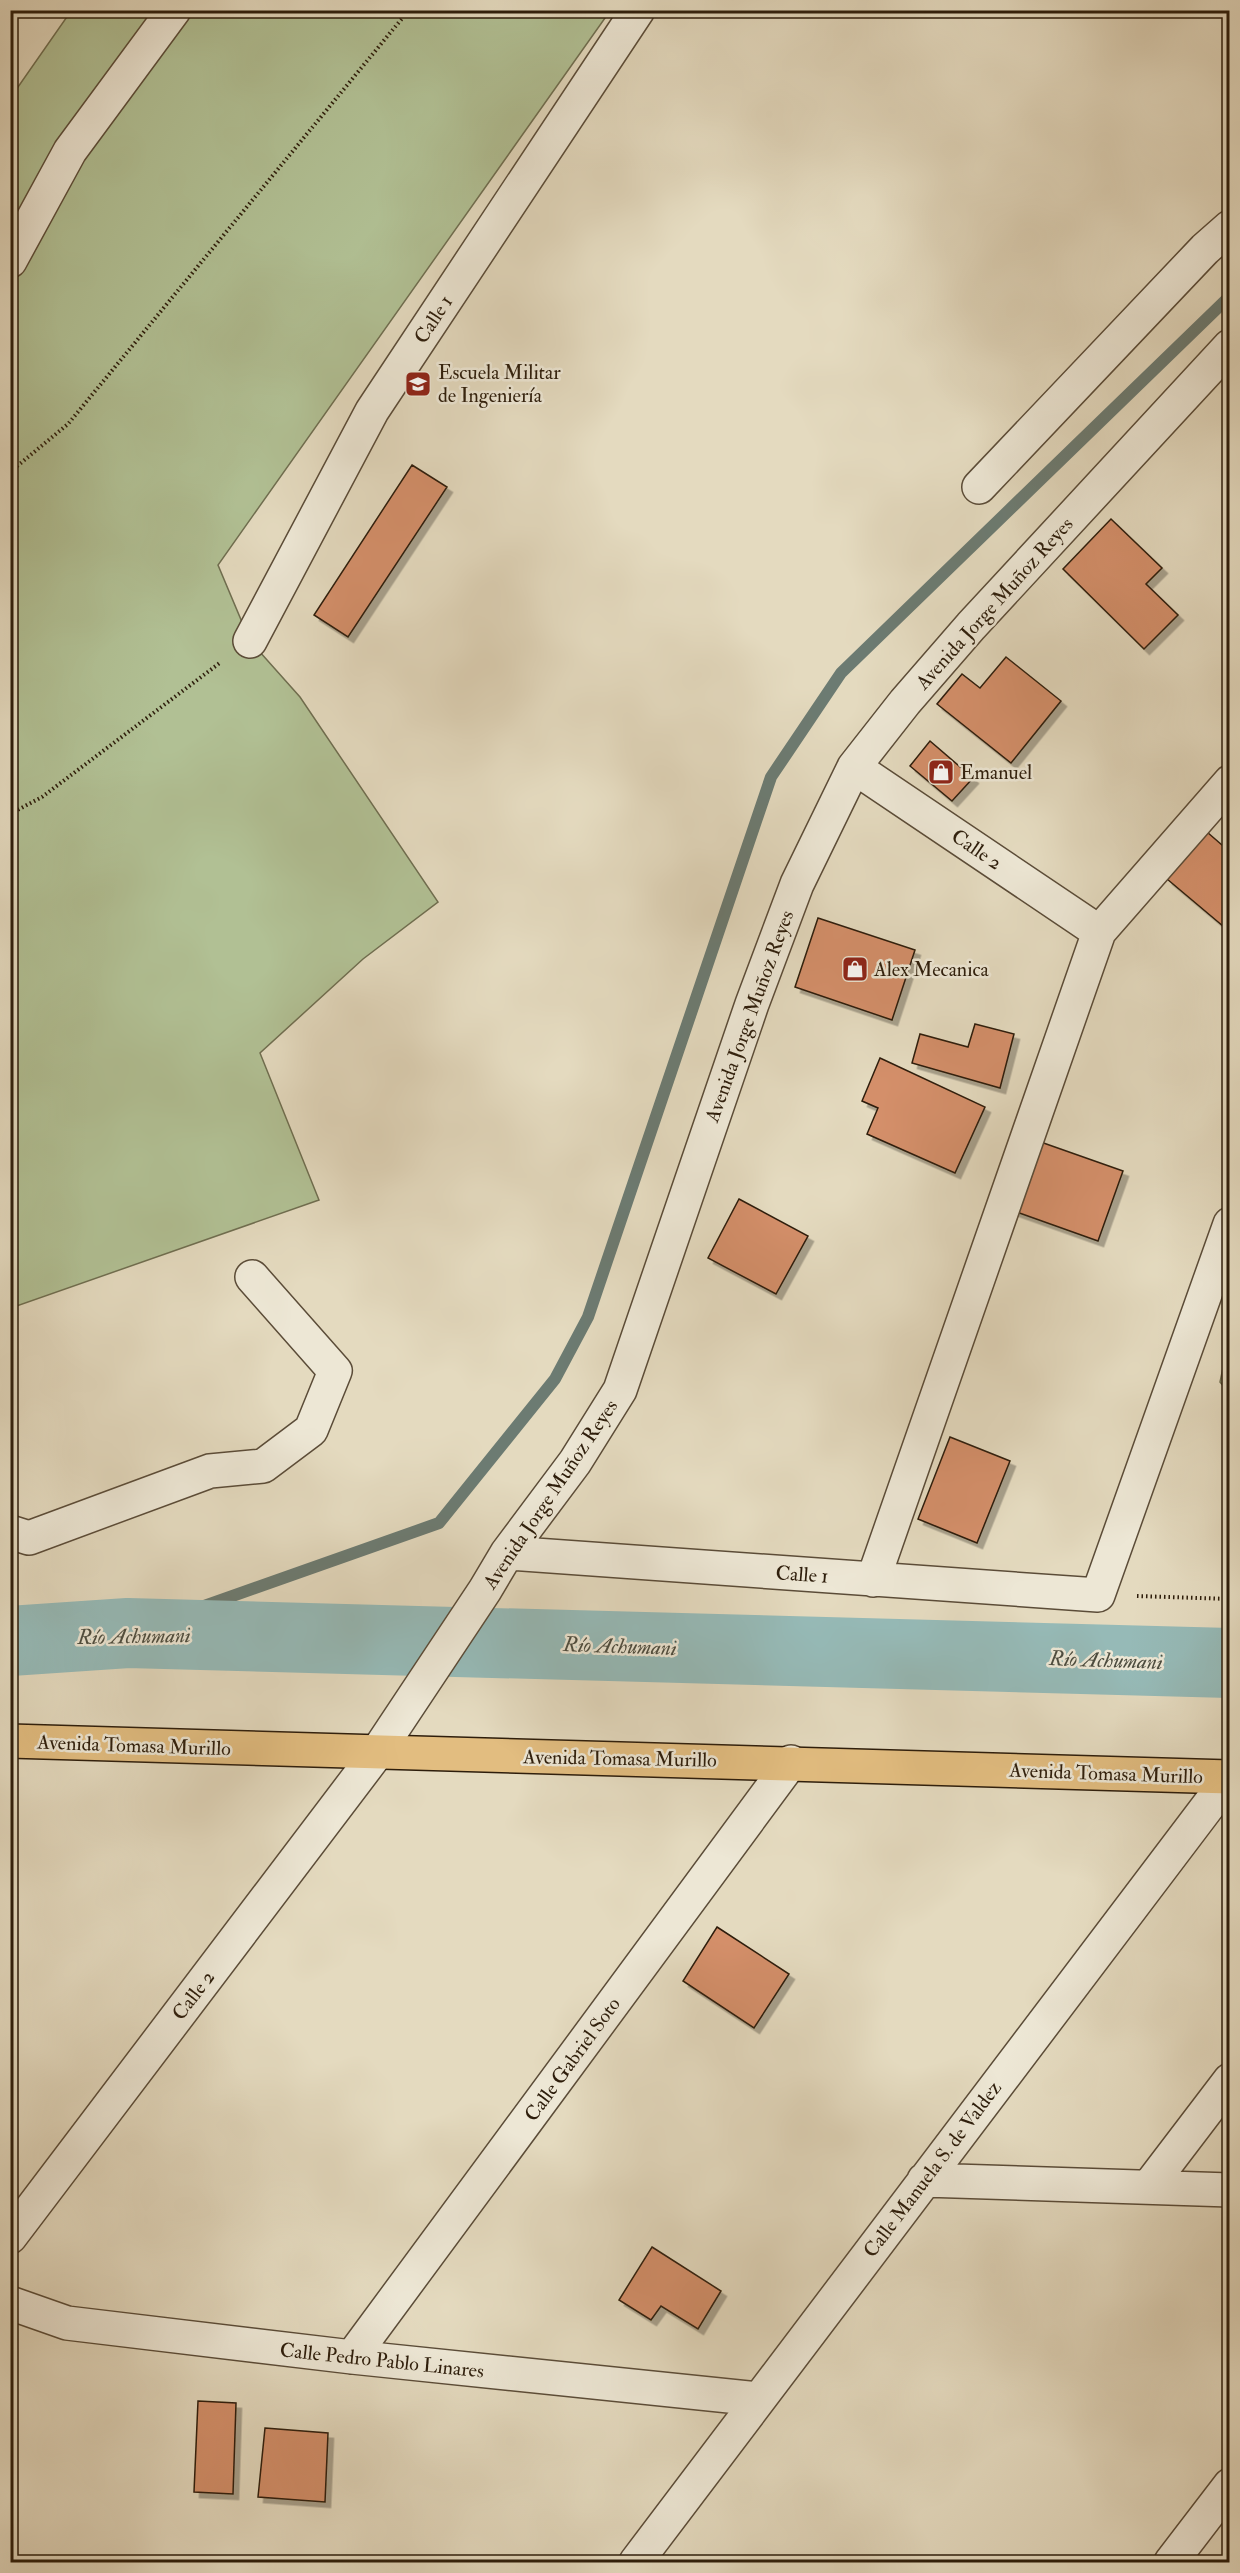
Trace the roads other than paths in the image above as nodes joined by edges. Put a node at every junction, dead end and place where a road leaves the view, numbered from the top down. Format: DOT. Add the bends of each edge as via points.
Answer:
graph roads {
  1 [pos="174,10"];
  2 [pos="638,10"];
  3 [pos="1230,227"];
  4 [pos="10,261"];
  5 [pos="1230,346"];
  6 [pos="979,487"];
  7 [pos="250,641"];
  8 [pos="854,767"];
  9 [pos="1230,782"];
  10 [pos="1100,932"];
  11 [pos="1230,1224"];
  12 [pos="252,1278"];
  13 [pos="10,1532"];
  14 [pos="507,1553"];
  15 [pos="873,1580"];
  16 [pos="10,1741"];
  17 [pos="376,1754"];
  18 [pos="791,1762"];
  19 [pos="1230,1777"];
  20 [pos="1230,2080"];
  21 [pos="924,2180"];
  22 [pos="1150,2185"];
  23 [pos="1230,2190"];
  24 [pos="10,2236"];
  25 [pos="10,2302"];
  26 [pos="352,2357"];
  27 [pos="758,2399"];
  28 [pos="1230,2485"];
  29 [pos="636,2562"];
  30 [pos="1171,2562"];
  1 -- 4 [label="street" via="70,151"];
  2 -- 7 [label="street, Calle 1" via="372,411"];
  3 -- 6 [label="street"];
  5 -- 8 [label="street, Avenida Jorge Muñoz Reyes" via="971,626"];
  8 -- 10 [label="street, Calle 2"];
  8 -- 14 [label="street, Avenida Jorge Muñoz Reyes" via="796,884 620,1390 575,1462"];
  9 -- 10 [label="street"];
  10 -- 15 [label="street"];
  11 -- 15 [label="street, Calle 1" via="1098,1594"];
  12 -- 13 [label="street" via="335,1371 311,1430 263,1466 210,1471 29,1538"];
  14 -- 15 [label="street, Calle 1"];
  14 -- 17 [label="street, Avenida Jorge Muñoz Reyes"];
  16 -- 17 [label="main road, Avenida Tomasa Murillo"];
  17 -- 18 [label="main road, Avenida Tomasa Murillo"];
  17 -- 24 [label="street, Calle 2"];
  18 -- 19 [label="main road, Avenida Tomasa Murillo"];
  18 -- 26 [label="street, Calle Gabriel Soto"];
  19 -- 21 [label="street, Calle Manuela S. de Valdez"];
  20 -- 22 [label="street"];
  21 -- 22 [label="street"];
  21 -- 27 [label="street, Calle Manuela S. de Valdez"];
  22 -- 23 [label="street"];
  25 -- 26 [label="street, Calle Pedro Pablo Linares" via="67,2323"];
  26 -- 27 [label="street, Calle Pedro Pablo Linares"];
  27 -- 29 [label="street, Calle Manuela S. de Valdez"];
  28 -- 30 [label="street"];
}
